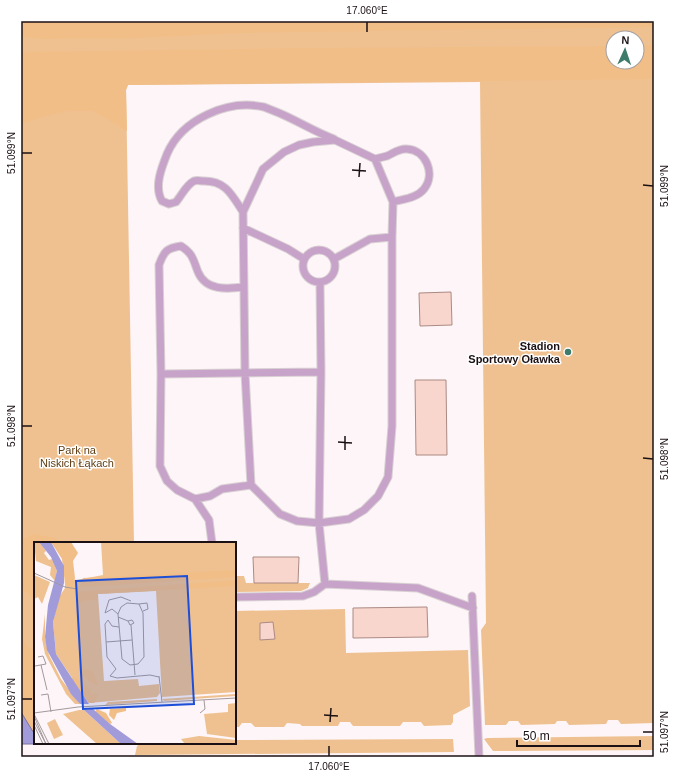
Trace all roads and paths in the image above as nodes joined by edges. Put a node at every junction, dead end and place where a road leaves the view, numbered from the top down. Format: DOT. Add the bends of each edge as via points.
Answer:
graph roads {
  1 [pos="335,140"];
  2 [pos="374,159"];
  3 [pos="393,202"];
  4 [pos="243,212"];
  5 [pos="243,228"];
  6 [pos="392,237"];
  7 [pos="304,259"];
  8 [pos="334,259"];
  9 [pos="320,283"];
  10 [pos="244,287"];
  11 [pos="321,372"];
  12 [pos="245,373"];
  13 [pos="161,374"];
  14 [pos="251,485"];
  15 [pos="195,499"];
  16 [pos="319,523"];
  17 [pos="212,542"];
  18 [pos="325,584"];
  19 [pos="472,596"];
  20 [pos="236,598"];
  21 [pos="473,608"];
  22 [pos="479,757"];
  1 -- 2 [label="lane"];
  1 -- 4 [label="lane" via="299,145 284,152 263,169"];
  1 -- 4 [label="lane" via="294,119 264,108 225,108 205,115 191,124 176,138 169,150 159,181 158,195 168,204 176,202 196,180 209,181 218,183 229,191"];
  2 -- 3 [label="lane"];
  2 -- 3 [label="lane" via="406,149 420,153 428,163 429,178 424,189 418,194"];
  3 -- 6 [label="lane"];
  4 -- 5 [label="lane"];
  5 -- 7 [label="lane"];
  5 -- 10 [label="lane"];
  6 -- 8 [label="lane" via="370,239"];
  6 -- 16 [label="lane" via="392,426 388,477 378,496 364,510 349,519"];
  7 -- 8 [label="lane" via="311,252 321,250"];
  7 -- 9 [label="lane" via="304,274 313,282"];
  8 -- 9 [label="lane" via="334,273 331,278"];
  9 -- 11 [label="lane"];
  10 -- 12 [label="lane"];
  10 -- 13 [label="lane" via="227,289 204,282 190,252 181,246 170,248 165,253 159,265"];
  11 -- 12 [label="lane"];
  11 -- 16 [label="lane"];
  12 -- 13 [label="lane"];
  12 -- 14 [label="lane"];
  13 -- 15 [label="lane" via="160,466 167,482"];
  14 -- 15 [label="lane" via="222,489 210,496"];
  14 -- 16 [label="lane" via="280,514 297,521"];
  15 -- 17 [label="lane" via="209,520"];
  16 -- 18 [label="lane"];
  18 -- 20 [label="lane" via="303,596"];
  18 -- 21 [label="lane" via="418,588"];
  19 -- 21 [label="lane"];
  21 -- 22 [label="lane"];
}
